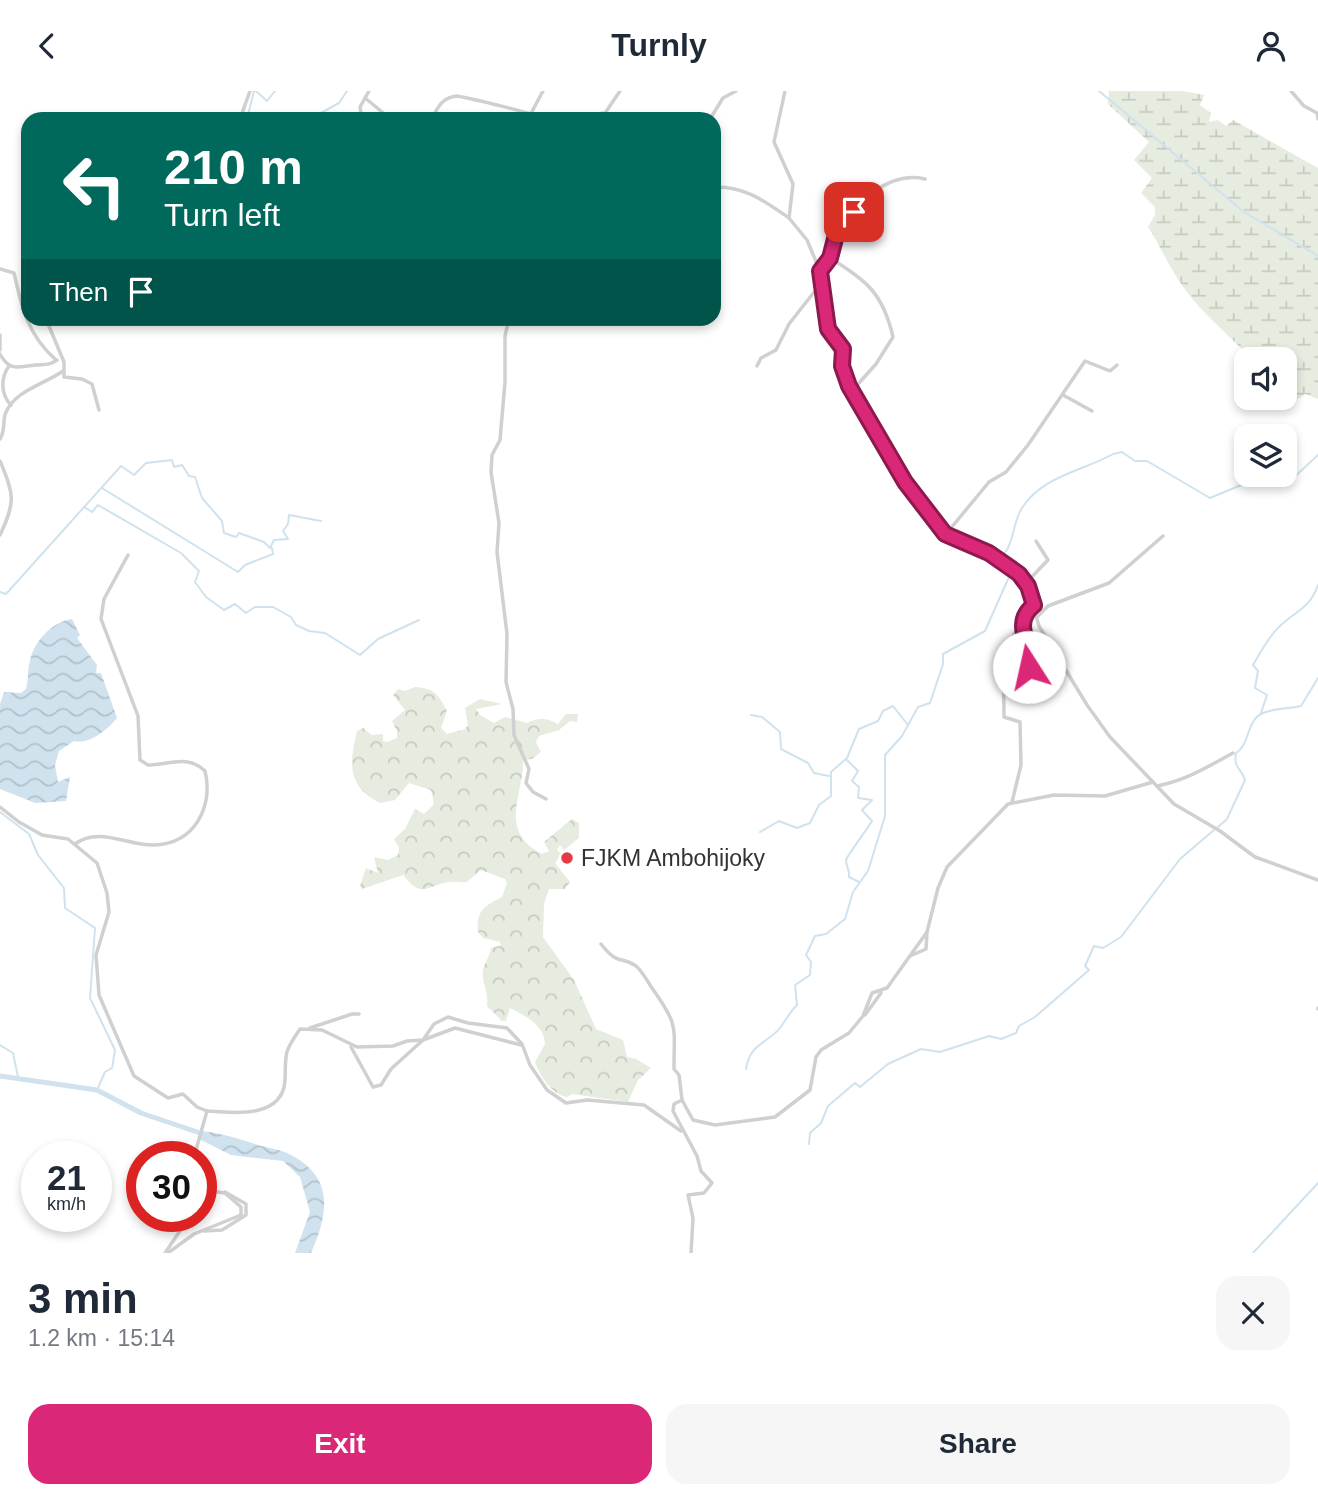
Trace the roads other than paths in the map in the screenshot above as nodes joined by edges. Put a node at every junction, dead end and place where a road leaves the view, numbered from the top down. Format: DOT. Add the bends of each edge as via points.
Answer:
graph roads {
  1 [pos="250,91"];
  2 [pos="369,91"];
  3 [pos="542,91"];
  4 [pos="620,91"];
  5 [pos="736,91"];
  6 [pos="785,91"];
  7 [pos="1292,91"];
  8 [pos="365,98"];
  9 [pos="604,111"];
  10 [pos="242,112"];
  11 [pos="361,112"];
  12 [pos="382,112"];
  13 [pos="436,112"];
  14 [pos="527,112"];
  15 [pos="532,112"];
  16 [pos="714,112"];
  17 [pos="1318,115"];
  18 [pos="925,179"];
  19 [pos="721,188"];
  20 [pos="789,218"];
  21 [pos="830,258"];
  22 [pos="0,269"];
  23 [pos="820,271"];
  24 [pos="822,282"];
  25 [pos="21,299"];
  26 [pos="28,326"];
  27 [pos="49,326"];
  28 [pos="507,326"];
  29 [pos="0,335"];
  30 [pos="0,352"];
  31 [pos="61,356"];
  32 [pos="57,360"];
  33 [pos="1117,365"];
  34 [pos="9,366"];
  35 [pos="757,366"];
  36 [pos="64,370"];
  37 [pos="851,391"];
  38 [pos="1063,395"];
  39 [pos="11,405"];
  40 [pos="99,410"];
  41 [pos="1093,411"];
  42 [pos="0,439"];
  43 [pos="0,461"];
  44 [pos="946,534"];
  45 [pos="0,535"];
  46 [pos="1163,536"];
  47 [pos="1036,541"];
  48 [pos="128,555"];
  49 [pos="1026,583"];
  50 [pos="1034,605"];
  51 [pos="1037,617"];
  52 [pos="1023,621"];
  53 [pos="1030,673"];
  54 [pos="1233,754"];
  55 [pos="1153,782"];
  56 [pos="1157,786"];
  57 [pos="546,799"];
  58 [pos="1012,803"];
  59 [pos="0,807"];
  60 [pos="75,844"];
  61 [pos="1318,880"];
  62 [pos="927,932"];
  63 [pos="601,944"];
  64 [pos="908,957"];
  65 [pos="359,1014"];
  66 [pos="308,1029"];
  67 [pos="423,1040"];
  68 [pos="522,1045"];
  69 [pos="350,1046"];
  70 [pos="682,1100"];
  71 [pos="206,1111"];
  72 [pos="682,1132"];
  73 [pos="196,1141"];
  74 [pos="217,1192"];
  75 [pos="217,1225"];
  76 [pos="180,1232"];
  77 [pos="200,1232"];
  78 [pos="168,1253"];
  79 [pos="691,1253"];
  1 -- 10 [label="street"];
  2 -- 8 [label="street"];
  3 -- 15 [label="street"];
  4 -- 9 [label="street"];
  5 -- 16 [label="street" via="723,98"];
  6 -- 20 [label="street" via="774,142 793,184"];
  7 -- 17 [label="street"];
  8 -- 11 [label="street"];
  8 -- 12 [label="street"];
  13 -- 14 [label="street" via="450,96"];
  18 -- 21 [label="street" via="893,179 875,191 836,235"];
  19 -- 20 [label="street" via="749,193"];
  20 -- 23 [label="street" via="807,240"];
  21 -- 23 [label="street"];
  21 -- 37 [label="street" via="853,270 875,292 893,337"];
  22 -- 25 [label="street" via="14,273"];
  23 -- 24 [label="street"];
  24 -- 35 [label="street" via="789,324 776,350 761,358"];
  24 -- 37 [label="street" via="828,329 843,349 842,366"];
  26 -- 32 [label="street" via="41,348"];
  27 -- 31 [label="street"];
  28 -- 57 [label="street" via="500,440 491,462 507,634 504,661 514,735 529,769 526,783"];
  29 -- 30 [label="street"];
  30 -- 34 [label="street"];
  31 -- 32 [label="street"];
  31 -- 36 [label="street"];
  32 -- 34 [label="street" via="51,365"];
  33 -- 38 [label="street" via="1110,371 1085,361"];
  34 -- 39 [label="street" via="3,391"];
  36 -- 39 [label="street"];
  36 -- 40 [label="street" via="66,378 92,384"];
  37 -- 44 [label="street" via="905,482"];
  38 -- 41 [label="street"];
  38 -- 44 [label="street" via="1006,472 989,482"];
  39 -- 42 [label="street"];
  43 -- 45 [label="street" via="13,501"];
  44 -- 49 [label="street" via="989,553"];
  46 -- 51 [label="street" via="1109,583 1048,605"];
  47 -- 49 [label="street" via="1048,560"];
  48 -- 60 [label="street" via="104,599 101,614 138,716 140,760 148,765 181,761 200,766 205,771 207,797 197,824 179,839 154,845 98,837"];
  49 -- 50 [label="street"];
  50 -- 51 [label="street"];
  50 -- 52 [label="street"];
  51 -- 55 [label="street" via="1105,731"];
  52 -- 53 [label="street" via="1023,639 1032,655"];
  52 -- 58 [label="street" via="1006,655 1004,674 1004,717 1020,722 1021,765"];
  54 -- 56 [label="street" via="1206,771"];
  55 -- 56 [label="street"];
  55 -- 58 [label="street" via="1105,796 1054,795"];
  56 -- 61 [label="street" via="1184,812 1255,857"];
  58 -- 62 [label="street" via="947,867"];
  59 -- 60 [label="street" via="42,835"];
  60 -- 71 [label="street" via="97,863 107,893 108,918 96,955 95,976 124,1058 134,1076 151,1088 168,1098 183,1094"];
  62 -- 64 [label="street"];
  62 -- 64 [label="street" via="926,949"];
  63 -- 70 [label="street" via="612,958 642,973 671,1014 677,1049 674,1069"];
  64 -- 70 [label="street" via="895,978 882,991 872,993 863,1016 845,1036 821,1049 813,1063 810,1090 779,1116 698,1124"];
  65 -- 66 [label="street"];
  66 -- 69 [label="street" via="322,1030"];
  66 -- 71 [label="street" via="300,1029 286,1048 285,1083 280,1097 268,1107 251,1112"];
  67 -- 68 [label="street" via="455,1028"];
  67 -- 68 [label="street" via="434,1024 448,1017 500,1025"];
  67 -- 69 [label="street" via="389,1047"];
  67 -- 69 [label="street" via="377,1087 370,1084"];
  68 -- 72 [label="street" via="547,1090 566,1103 641,1104"];
  70 -- 72 [label="street" via="673,1107"];
  71 -- 73 [label="street"];
  72 -- 79 [label="street" via="712,1183 704,1193 688,1195 693,1218"];
  74 -- 75 [label="street" via="241,1207 241,1215"];
  76 -- 78 [label="street"];
  77 -- 78 [label="street"];
}
